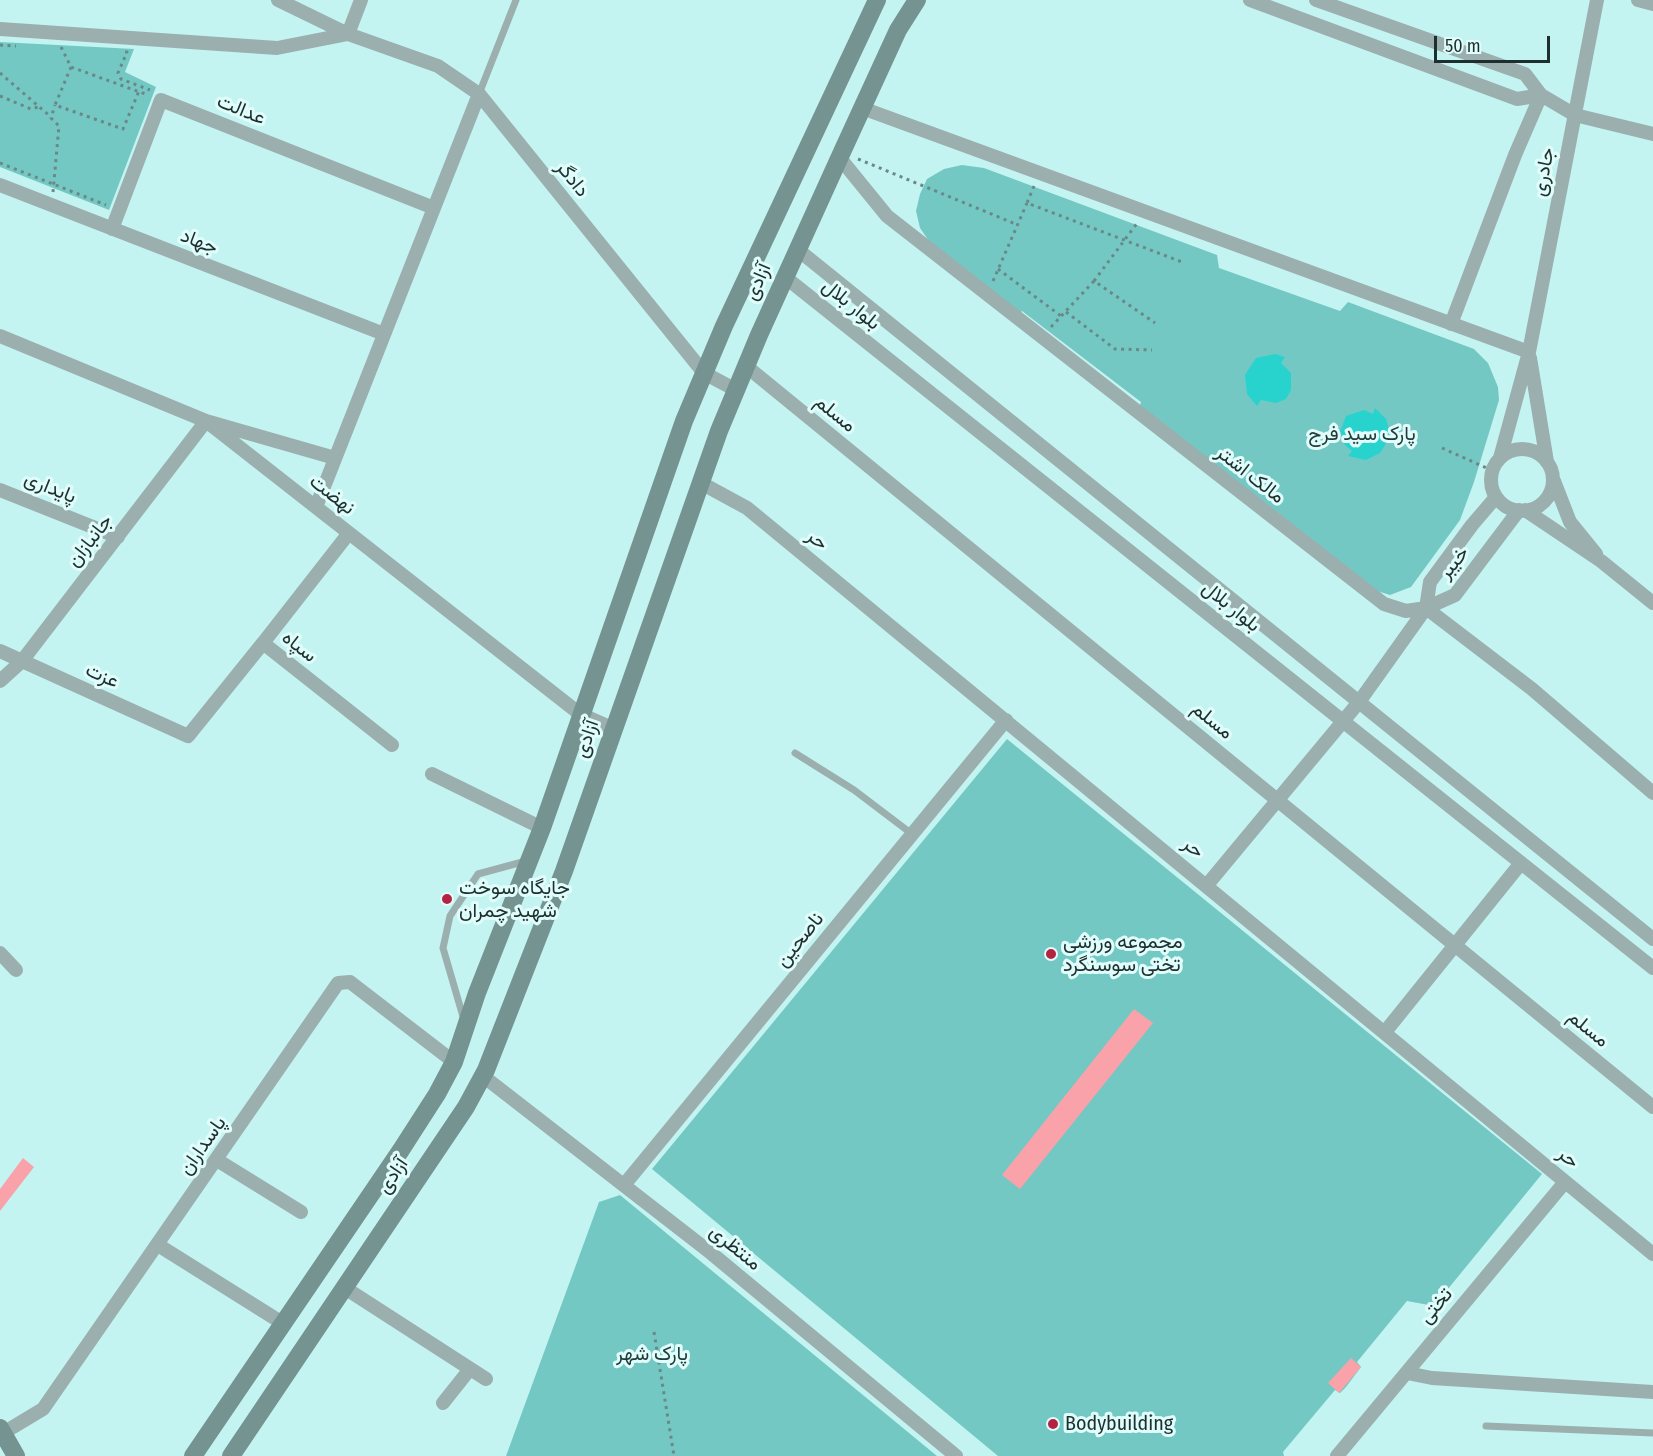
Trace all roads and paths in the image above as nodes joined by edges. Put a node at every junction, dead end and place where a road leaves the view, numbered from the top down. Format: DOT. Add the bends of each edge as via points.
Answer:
graph roads {
  1 [pos="278,0"];
  2 [pos="361,0"];
  3 [pos="516,0"];
  4 [pos="877,0"];
  5 [pos="917,0"];
  6 [pos="1250,0"];
  7 [pos="1316,0"];
  8 [pos="1598,0"];
  9 [pos="1638,0"];
  10 [pos="1653,4"];
  11 [pos="0,29"];
  12 [pos="53,32"];
  13 [pos="348,34"];
  14 [pos="0,45"];
  15 [pos="21,46"];
  16 [pos="51,48"];
  17 [pos="62,48"];
  18 [pos="72,49"];
  19 [pos="116,51"];
  20 [pos="71,66"];
  21 [pos="0,73"];
  22 [pos="138,92"];
  23 [pos="479,94"];
  24 [pos="1541,95"];
  25 [pos="0,96"];
  26 [pos="155,98"];
  27 [pos="56,105"];
  28 [pos="145,106"];
  29 [pos="38,107"];
  30 [pos="862,108"];
  31 [pos="1575,115"];
  32 [pos="51,118"];
  33 [pos="1653,134"];
  34 [pos="840,154"];
  35 [pos="0,164"];
  36 [pos="1040,173"];
  37 [pos="54,184"];
  38 [pos="0,185"];
  39 [pos="1027,203"];
  40 [pos="52,206"];
  41 [pos="107,206"];
  42 [pos="434,208"];
  43 [pos="1145,212"];
  44 [pos="1017,225"];
  45 [pos="112,229"];
  46 [pos="1125,240"];
  47 [pos="797,249"];
  48 [pos="1182,262"];
  49 [pos="998,269"];
  50 [pos="784,277"];
  51 [pos="1094,281"];
  52 [pos="987,295"];
  53 [pos="1066,312"];
  54 [pos="1061,316"];
  55 [pos="1155,322"];
  56 [pos="1451,324"];
  57 [pos="384,334"];
  58 [pos="0,336"];
  59 [pos="1042,338"];
  60 [pos="1152,350"];
  61 [pos="1529,352"];
  62 [pos="746,366"];
  63 [pos="705,373"];
  64 [pos="736,390"];
  65 [pos="206,422"];
  66 [pos="1442,448"];
  67 [pos="335,458"];
  68 [pos="1496,464"];
  69 [pos="1550,469"];
  70 [pos="701,483"];
  71 [pos="0,490"];
  72 [pos="1497,497"];
  73 [pos="315,507"];
  74 [pos="1522,510"];
  75 [pos="349,533"];
  76 [pos="118,537"];
  77 [pos="1601,561"];
  78 [pos="1653,603"];
  79 [pos="1426,608"];
  80 [pos="263,644"];
  81 [pos="0,651"];
  82 [pos="22,661"];
  83 [pos="0,681"];
  84 [pos="1359,702"];
  85 [pos="580,714"];
  86 [pos="1005,720"];
  87 [pos="1343,721"];
  88 [pos="614,729"];
  89 [pos="392,745"];
  90 [pos="795,753"];
  91 [pos="432,774"];
  92 [pos="1653,793"];
  93 [pos="1277,800"];
  94 [pos="542,828"];
  95 [pos="912,834"];
  96 [pos="529,860"];
  97 [pos="1521,863"];
  98 [pos="1207,885"];
  99 [pos="1653,939"];
  100 [pos="1455,945"];
  101 [pos="0,953"];
  102 [pos="1653,968"];
  103 [pos="16,970"];
  104 [pos="466,1027"];
  105 [pos="1385,1032"];
  106 [pos="454,1062"];
  107 [pos="483,1076"];
  108 [pos="1653,1107"];
  109 [pos="217,1160"];
  110 [pos="1565,1182"];
  111 [pos="624,1185"];
  112 [pos="302,1212"];
  113 [pos="158,1245"];
  114 [pos="1653,1254"];
  115 [pos="345,1288"];
  116 [pos="284,1324"];
  117 [pos="654,1332"];
  118 [pos="470,1369"];
  119 [pos="1407,1373"];
  120 [pos="486,1379"];
  121 [pos="1653,1392"];
  122 [pos="442,1403"];
  123 [pos="1486,1426"];
  124 [pos="2,1431"];
  125 [pos="1653,1433"];
  126 [pos="1341,1455"];
  127 [pos="16,1456"];
  128 [pos="193,1456"];
  129 [pos="231,1456"];
  130 [pos="674,1456"];
  131 [pos="956,1456"];
  1 -- 13 [label="street, دادگر"];
  2 -- 13 [label="street"];
  3 -- 23 [label="lane"];
  4 -- 63 [label="main road, آزادی"];
  5 -- 30 [label="main road, آزادی" via="898,30"];
  6 -- 24 [label="street" via="1517,99"];
  7 -- 24 [label="street" via="1525,74"];
  8 -- 31 [label="street, جادری"];
  9 -- 10 [label="street"];
  11 -- 12 [label="street"];
  12 -- 13 [label="street" via="277,48"];
  12 -- 17 [label="path"];
  13 -- 23 [label="street, دادگر" via="438,66"];
  14 -- 15 [label="path"];
  16 -- 17 [label="path"];
  17 -- 18 [label="path"];
  17 -- 20 [label="path"];
  19 -- 26 [label="path" via="127,52 118,73 121,79 151,91"];
  20 -- 22 [label="path"];
  20 -- 27 [label="path"];
  21 -- 29 [label="path"];
  22 -- 26 [label="path"];
  22 -- 27 [label="path" via="123,129"];
  23 -- 42 [label="street"];
  23 -- 63 [label="street, دادگر"];
  24 -- 31 [label="street"];
  24 -- 56 [label="street"];
  25 -- 29 [label="path" via="32,109"];
  26 -- 28 [label="path"];
  26 -- 42 [label="street, عدالت"];
  26 -- 45 [label="street"];
  27 -- 32 [label="path"];
  29 -- 32 [label="path"];
  30 -- 34 [label="main road, آزادی"];
  30 -- 36 [label="street"];
  31 -- 33 [label="street"];
  31 -- 61 [label="street, جادری"];
  32 -- 37 [label="path" via="59,126"];
  34 -- 44 [label="path"];
  34 -- 47 [label="main road, آزادی"];
  34 -- 52 [label="street, مالک اشتر" via="887,216"];
  35 -- 37 [label="path"];
  36 -- 39 [label="path"];
  36 -- 43 [label="street"];
  37 -- 40 [label="path"];
  37 -- 41 [label="path"];
  38 -- 40 [label="street, جهاد"];
  39 -- 44 [label="path"];
  39 -- 46 [label="path"];
  40 -- 45 [label="street, جهاد"];
  42 -- 57 [label="street"];
  43 -- 46 [label="path"];
  43 -- 56 [label="street"];
  44 -- 49 [label="path"];
  45 -- 57 [label="street, جهاد"];
  46 -- 48 [label="path"];
  46 -- 51 [label="path"];
  47 -- 50 [label="main road, آزادی"];
  47 -- 84 [label="street, بلوار بلال"];
  49 -- 52 [label="path"];
  49 -- 54 [label="path"];
  50 -- 62 [label="main road, آزادی"];
  50 -- 87 [label="street, بلوار بلال"];
  51 -- 53 [label="path"];
  51 -- 55 [label="path"];
  52 -- 59 [label="street, مالک اشتر"];
  53 -- 54 [label="path"];
  53 -- 60 [label="path" via="1115,349"];
  54 -- 59 [label="path"];
  56 -- 61 [label="street"];
  57 -- 67 [label="street"];
  58 -- 65 [label="street, نهضت"];
  59 -- 79 [label="street, مالک اشتر" via="1384,604 1406,611"];
  61 -- 68 [label="street, جادری"];
  61 -- 69 [label="street"];
  62 -- 64 [label="main road, آزادی"];
  62 -- 93 [label="street, مسلم"];
  63 -- 64 [label="street, دادگر"];
  63 -- 85 [label="main road, آزادی" via="684,421"];
  64 -- 70 [label="main road, آزادی"];
  65 -- 67 [label="street"];
  65 -- 73 [label="street, نهضت"];
  65 -- 76 [label="street, جانبازان"];
  66 -- 68 [label="path"];
  67 -- 73 [label="street"];
  68 -- 69 [label="street" via="1510,451 1524,449 1538,453"];
  68 -- 72 [label="street" via="1491,484"];
  69 -- 74 [label="street" via="1552,489 1544,501"];
  69 -- 77 [label="street" via="1570,522"];
  70 -- 86 [label="street, حر" via="747,508"];
  70 -- 88 [label="main road, آزادی"];
  71 -- 76 [label="street, پایداری"];
  72 -- 74 [label="street" via="1506,506"];
  72 -- 79 [label="street, خیبر" via="1430,582"];
  73 -- 75 [label="street, نهضت"];
  74 -- 77 [label="street"];
  74 -- 79 [label="street, خیبر" via="1455,595"];
  75 -- 80 [label="street, سپاه"];
  75 -- 85 [label="street, نهضت"];
  76 -- 82 [label="street, جانبازان"];
  77 -- 78 [label="street"];
  79 -- 84 [label="street"];
  79 -- 92 [label="street" via="1532,689"];
  80 -- 82 [label="street, عزت" via="188,736"];
  80 -- 89 [label="street, سپاه"];
  81 -- 82 [label="street, عزت"];
  82 -- 83 [label="street, جانبازان"];
  84 -- 87 [label="street"];
  84 -- 99 [label="street, بلوار بلال"];
  85 -- 88 [label="street, نهضت"];
  85 -- 94 [label="main road, آزادی"];
  86 -- 95 [label="street, ناصحین"];
  86 -- 98 [label="street, حر"];
  87 -- 93 [label="street"];
  87 -- 97 [label="street, بلوار بلال"];
  88 -- 107 [label="main road, آزادی" via="564,871"];
  90 -- 95 [label="lane" via="854,790"];
  91 -- 94 [label="street"];
  93 -- 98 [label="street"];
  93 -- 100 [label="street, مسلم"];
  94 -- 96 [label="main road, آزادی"];
  95 -- 111 [label="street, ناصحین"];
  96 -- 104 [label="main road, آزادی"];
  96 -- 104 [label="lane" via="478,874 450,916 443,948"];
  97 -- 100 [label="street"];
  97 -- 102 [label="street, بلوار بلال"];
  98 -- 105 [label="street, حر"];
  100 -- 105 [label="street"];
  100 -- 108 [label="street, مسلم"];
  101 -- 103 [label="street"];
  104 -- 106 [label="main road, آزادی"];
  105 -- 110 [label="street, حر"];
  106 -- 109 [label="street, پاسداران" via="350,982 338,983"];
  106 -- 116 [label="main road, آزادی" via="437,1094"];
  107 -- 111 [label="street, منتظری"];
  107 -- 115 [label="main road, آزادی"];
  109 -- 112 [label="street"];
  109 -- 113 [label="street, پاسداران"];
  110 -- 114 [label="street, حر"];
  110 -- 119 [label="street, تختی"];
  111 -- 131 [label="street, منتظری"];
  113 -- 116 [label="street"];
  113 -- 124 [label="street, پاسداران" via="43,1409"];
  115 -- 118 [label="street"];
  115 -- 129 [label="main road, آزادی"];
  116 -- 128 [label="main road, آزادی"];
  117 -- 130 [label="path"];
  118 -- 120 [label="street"];
  118 -- 122 [label="street"];
  119 -- 121 [label="street" via="1465,1381"];
  119 -- 126 [label="street, تختی"];
  123 -- 125 [label="lane"];
  124 -- 127 [label="main road"];
}
